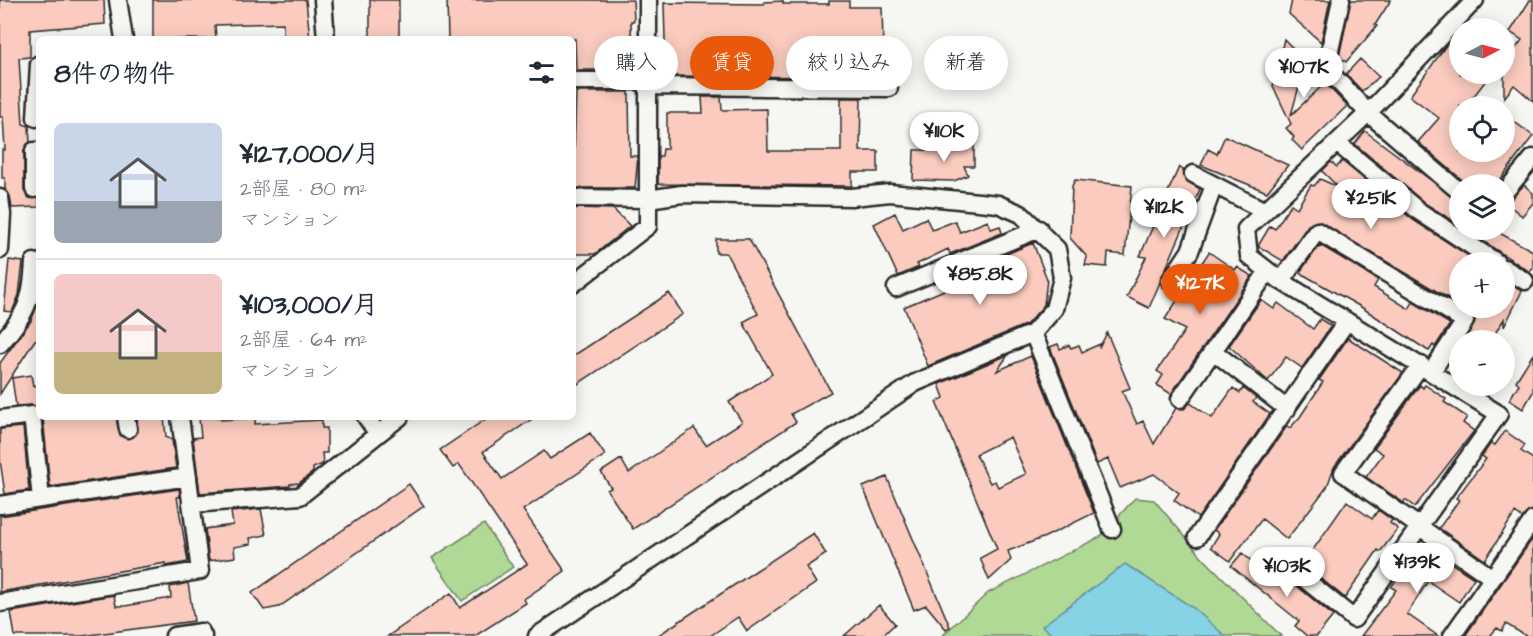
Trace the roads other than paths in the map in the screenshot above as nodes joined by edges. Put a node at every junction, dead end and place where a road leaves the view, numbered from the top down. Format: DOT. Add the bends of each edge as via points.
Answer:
graph roads {
  1 [pos="118,0"];
  2 [pos="323,0"];
  3 [pos="648,0"];
  4 [pos="1341,0"];
  5 [pos="1475,0"];
  6 [pos="124,36"];
  7 [pos="326,36"];
  8 [pos="648,36"];
  9 [pos="576,81"];
  10 [pos="594,82"];
  11 [pos="678,84"];
  12 [pos="786,86"];
  13 [pos="648,90"];
  14 [pos="1368,113"];
  15 [pos="1336,143"];
  16 [pos="36,151"];
  17 [pos="1533,158"];
  18 [pos="1193,174"];
  19 [pos="1515,180"];
  20 [pos="1449,183"];
  21 [pos="1214,184"];
  22 [pos="34,189"];
  23 [pos="0,198"];
  24 [pos="576,198"];
  25 [pos="648,199"];
  26 [pos="1265,211"];
  27 [pos="1039,229"];
  28 [pos="0,250"];
  29 [pos="1482,252"];
  30 [pos="34,262"];
  31 [pos="1515,275"];
  32 [pos="1275,276"];
  33 [pos="1170,281"];
  34 [pos="1525,281"];
  35 [pos="576,282"];
  36 [pos="896,288"];
  37 [pos="1347,321"];
  38 [pos="1033,333"];
  39 [pos="0,344"];
  40 [pos="1213,351"];
  41 [pos="1426,368"];
  42 [pos="1180,399"];
  43 [pos="1287,409"];
  44 [pos="0,420"];
  45 [pos="180,420"];
  46 [pos="368,420"];
  47 [pos="396,420"];
  48 [pos="378,434"];
  49 [pos="188,477"];
  50 [pos="41,499"];
  51 [pos="191,504"];
  52 [pos="0,505"];
  53 [pos="1533,520"];
  54 [pos="1419,527"];
  55 [pos="1112,529"];
  56 [pos="1197,537"];
  57 [pos="1286,564"];
  58 [pos="1491,577"];
  59 [pos="0,603"];
  60 [pos="174,636"];
  61 [pos="203,636"];
  62 [pos="537,636"];
  63 [pos="1452,636"];
  1 -- 6 [label="street"];
  2 -- 7 [label="street"];
  3 -- 8 [label="street"];
  4 -- 14 [label="street" via="1326,68"];
  5 -- 14 [label="street"];
  9 -- 10 [label="street"];
  11 -- 12 [label="street"];
  13 -- 25 [label="street"];
  14 -- 15 [label="street"];
  14 -- 20 [label="street"];
  15 -- 26 [label="street"];
  15 -- 29 [label="street" via="1420,212"];
  16 -- 22 [label="street"];
  17 -- 19 [label="street"];
  18 -- 21 [label="street"];
  21 -- 26 [label="street"];
  21 -- 33 [label="street" via="1190,251"];
  23 -- 28 [label="street"];
  24 -- 25 [label="street"];
  25 -- 27 [label="street" via="682,195 852,197 890,193 998,204 1021,214"];
  25 -- 35 [label="street" via="648,226"];
  26 -- 32 [label="street" via="1246,230 1249,256"];
  27 -- 36 [label="street"];
  27 -- 38 [label="street" via="1057,249 1062,278 1054,309"];
  30 -- 39 [label="street" via="30,302 23,318"];
  31 -- 34 [label="street"];
  32 -- 37 [label="street"];
  32 -- 40 [label="street"];
  32 -- 41 [label="street" via="1317,231 1465,321"];
  37 -- 41 [label="street"];
  37 -- 43 [label="street"];
  38 -- 55 [label="street"];
  38 -- 62 [label="street" via="915,383"];
  40 -- 42 [label="street"];
  40 -- 43 [label="street"];
  41 -- 54 [label="street" via="1499,414"];
  41 -- 54 [label="street" via="1343,473"];
  43 -- 56 [label="street"];
  44 -- 50 [label="street" via="32,415"];
  45 -- 49 [label="street"];
  46 -- 48 [label="street"];
  47 -- 48 [label="street"];
  48 -- 51 [label="street" via="300,496"];
  49 -- 50 [label="street"];
  49 -- 51 [label="street"];
  50 -- 52 [label="street"];
  51 -- 59 [label="street" via="200,570"];
  53 -- 58 [label="street"];
  54 -- 57 [label="street" via="1354,619"];
  54 -- 58 [label="street"];
  58 -- 63 [label="street"];
  60 -- 61 [label="street" via="201,632"];
}
